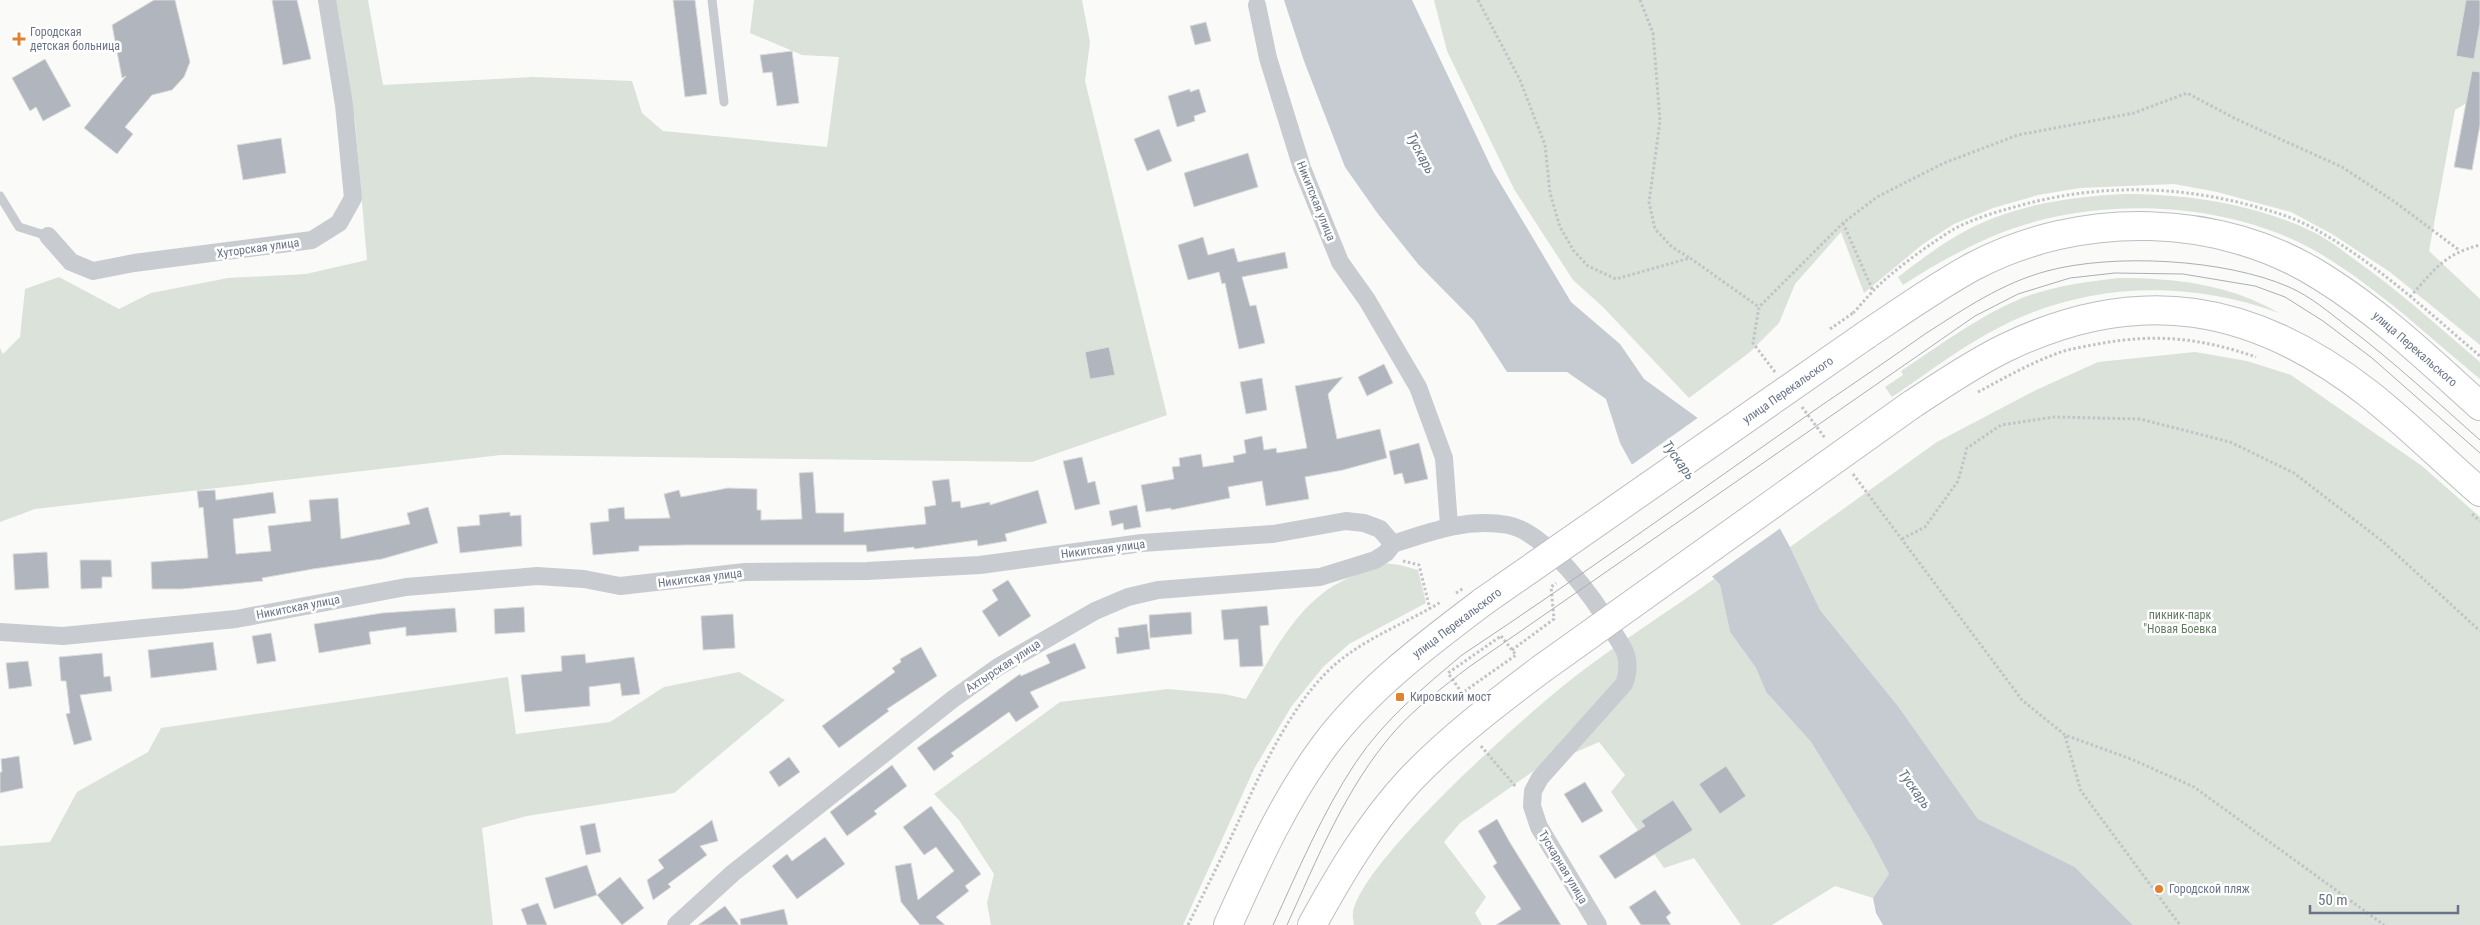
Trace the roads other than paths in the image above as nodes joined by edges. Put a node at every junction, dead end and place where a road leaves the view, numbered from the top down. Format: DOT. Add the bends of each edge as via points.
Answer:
graph roads {
  1 [pos="327,0"];
  2 [pos="712,0"];
  3 [pos="1256,5"];
  4 [pos="724,102"];
  5 [pos="0,196"];
  6 [pos="48,236"];
  7 [pos="2480,406"];
  8 [pos="2473,500"];
  9 [pos="1449,525"];
  10 [pos="1395,552"];
  11 [pos="0,632"];
  12 [pos="676,925"];
  13 [pos="1228,925"];
  14 [pos="1312,925"];
  15 [pos="1598,925"];
  1 -- 6 [label="street, Хуторская улица" via="344,105 353,198 339,223 312,240 94,271 71,262"];
  2 -- 4 [label="lane"];
  3 -- 9 [label="street, Никитская улица" via="1268,58 1302,168 1340,262 1367,300 1418,388 1444,458"];
  5 -- 6 [label="lane" via="19,227"];
  7 -- 13 [label="main road, улица Перекальского, bridge" via="2382,318 2321,276 2275,252 2233,238 2194,230 2138,226 2100,228 2055,236 2016,248 1935,289 1484,601 1419,650 1360,704 1325,744 1262,849"];
  8 -- 14 [label="main road, bridge" via="2369,394 2318,358 2275,336 2229,318 2174,310 2090,316 2049,330 2005,348 1911,405 1540,670 1470,724 1410,780 1388,806 1343,869"];
  9 -- 10 [label="street"];
  9 -- 15 [label="street, Тускарная улица" via="1481,522 1526,531 1587,590 1626,653 1628,672 1624,684 1540,778 1533,792 1532,806 1539,827"];
  10 -- 11 [label="street, Никитская улица" via="1380,529 1346,521 1273,534 1142,544 980,565 745,572 620,586 584,579 527,577 406,587 236,619 63,636"];
  10 -- 12 [label="street, Ахтырская улица" via="1386,552 1375,560 1320,577 1158,590 1128,597 1095,611 998,667 953,699 733,873"];
}
